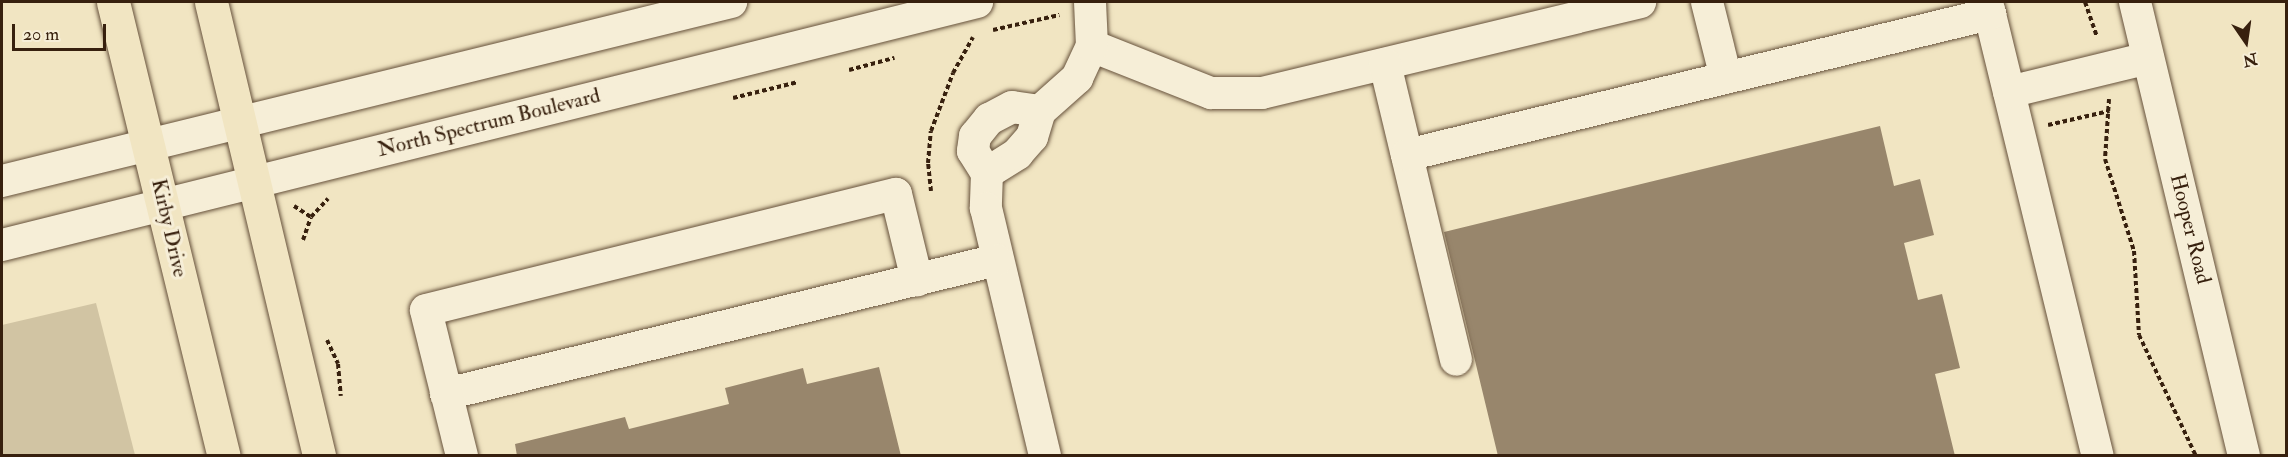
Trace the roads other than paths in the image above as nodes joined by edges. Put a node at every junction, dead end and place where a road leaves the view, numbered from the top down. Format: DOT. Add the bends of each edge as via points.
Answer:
graph roads {
  1 [pos="113,2"];
  2 [pos="211,2"];
  3 [pos="731,2"];
  4 [pos="977,2"];
  5 [pos="1640,2"];
  6 [pos="1707,2"];
  7 [pos="2135,2"];
  8 [pos="1090,4"];
  9 [pos="692,6"];
  10 [pos="1989,8"];
  11 [pos="1092,46"];
  12 [pos="2148,58"];
  13 [pos="1384,64"];
  14 [pos="1726,78"];
  15 [pos="2009,92"];
  16 [pos="1040,111"];
  17 [pos="241,122"];
  18 [pos="149,145"];
  19 [pos="1407,155"];
  20 [pos="987,173"];
  21 [pos="2,181"];
  22 [pos="253,182"];
  23 [pos="164,205"];
  24 [pos="2,245"];
  25 [pos="997,260"];
  26 [pos="917,280"];
  27 [pos="1456,360"];
  28 [pos="446,394"];
  29 [pos="224,456"];
  30 [pos="319,456"];
  31 [pos="462,456"];
  32 [pos="1045,456"];
  33 [pos="2098,456"];
  34 [pos="2244,456"];
  1 -- 18 [label="main road, Kirby Drive"];
  2 -- 17 [label="main road"];
  3 -- 9 [label="street"];
  4 -- 22 [label="street, North Spectrum Boulevard"];
  5 -- 13 [label="street"];
  6 -- 14 [label="street"];
  7 -- 12 [label="street, Hooper Road"];
  8 -- 11 [label="street"];
  9 -- 17 [label="street"];
  10 -- 14 [label="street"];
  10 -- 15 [label="street"];
  11 -- 13 [label="street" via="1211,93 1233,95 1262,93"];
  11 -- 16 [label="street" via="1077,78"];
  12 -- 15 [label="street"];
  12 -- 34 [label="street, Hooper Road"];
  13 -- 19 [label="street"];
  14 -- 19 [label="street"];
  15 -- 33 [label="street"];
  16 -- 20 [label="street" via="1032,137 1017,154"];
  16 -- 20 [label="street" via="1012,107 989,119 975,136 973,151"];
  17 -- 18 [label="street"];
  17 -- 22 [label="main road"];
  18 -- 21 [label="street"];
  18 -- 23 [label="main road, Kirby Drive"];
  19 -- 27 [label="street"];
  20 -- 25 [label="street" via="986,208"];
  22 -- 23 [label="street, North Spectrum Boulevard"];
  22 -- 30 [label="main road"];
  23 -- 24 [label="street, North Spectrum Boulevard"];
  23 -- 29 [label="main road, Kirby Drive"];
  25 -- 26 [label="street"];
  25 -- 32 [label="street"];
  26 -- 28 [label="street"];
  26 -- 28 [label="street" via="896,194 426,310"];
  28 -- 31 [label="street"];
}
